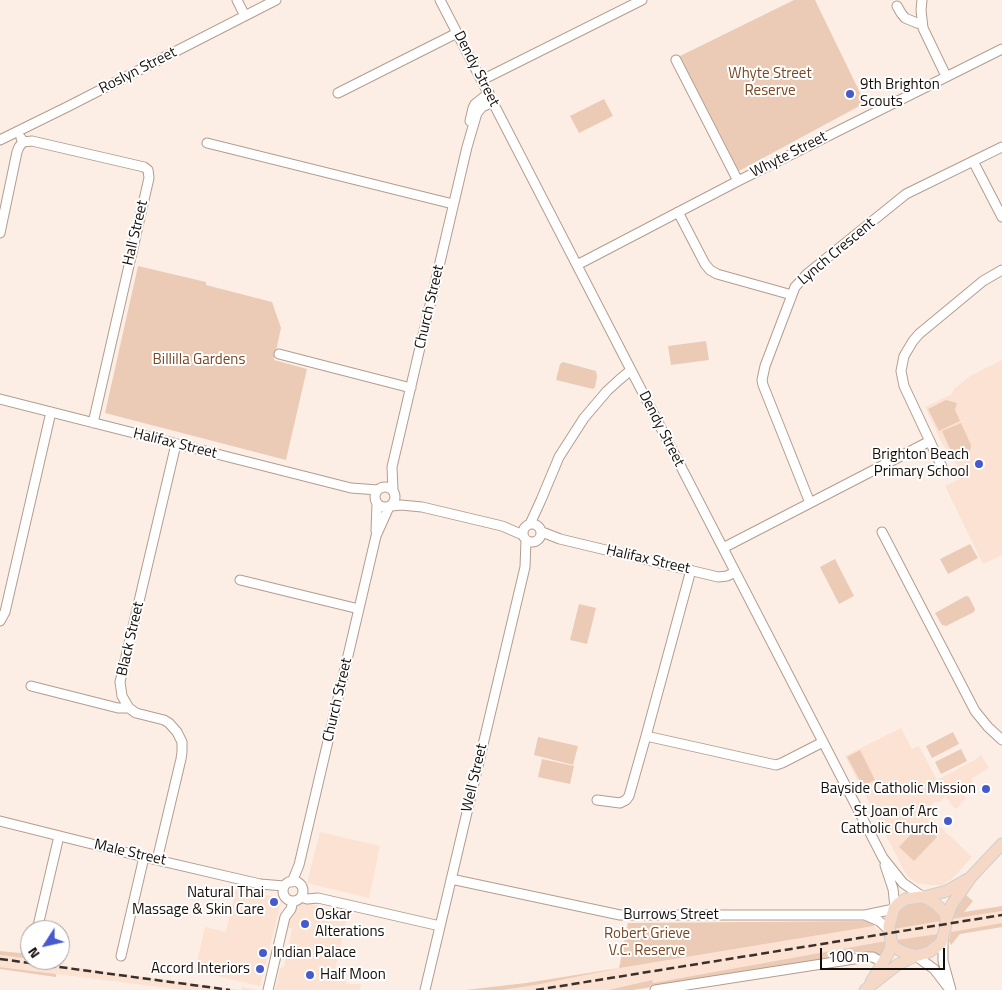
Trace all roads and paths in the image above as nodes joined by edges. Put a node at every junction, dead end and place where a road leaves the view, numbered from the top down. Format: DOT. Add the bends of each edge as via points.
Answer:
graph roads {
  1 [pos="237,0"];
  2 [pos="276,0"];
  3 [pos="440,0"];
  4 [pos="642,0"];
  5 [pos="922,0"];
  6 [pos="897,6"];
  7 [pos="245,16"];
  8 [pos="922,24"];
  9 [pos="457,33"];
  10 [pos="1002,48"];
  11 [pos="676,60"];
  12 [pos="946,76"];
  13 [pos="482,80"];
  14 [pos="338,93"];
  15 [pos="491,98"];
  16 [pos="18,132"];
  17 [pos="0,140"];
  18 [pos="23,142"];
  19 [pos="207,143"];
  20 [pos="1002,147"];
  21 [pos="973,161"];
  22 [pos="738,181"];
  23 [pos="453,204"];
  24 [pos="678,212"];
  25 [pos="1002,217"];
  26 [pos="0,233"];
  27 [pos="576,264"];
  28 [pos="1002,270"];
  29 [pos="792,295"];
  30 [pos="278,354"];
  31 [pos="631,370"];
  32 [pos="411,388"];
  33 [pos="0,399"];
  34 [pos="52,412"];
  35 [pos="93,423"];
  36 [pos="930,441"];
  37 [pos="176,444"];
  38 [pos="392,466"];
  39 [pos="942,467"];
  40 [pos="394,492"];
  41 [pos="378,495"];
  42 [pos="810,503"];
  43 [pos="390,506"];
  44 [pos="422,507"];
  45 [pos="882,532"];
  46 [pos="532,533"];
  47 [pos="376,536"];
  48 [pos="723,548"];
  49 [pos="691,570"];
  50 [pos="735,572"];
  51 [pos="240,580"];
  52 [pos="359,609"];
  53 [pos="0,621"];
  54 [pos="31,686"];
  55 [pos="129,708"];
  56 [pos="646,736"];
  57 [pos="1002,740"];
  58 [pos="823,742"];
  59 [pos="597,800"];
  60 [pos="0,821"];
  61 [pos="59,836"];
  62 [pos="1002,844"];
  63 [pos="144,857"];
  64 [pos="883,858"];
  65 [pos="156,860"];
  66 [pos="971,877"];
  67 [pos="452,879"];
  68 [pos="293,892"];
  69 [pos="923,897"];
  70 [pos="895,908"];
  71 [pos="865,915"];
  72 [pos="39,920"];
  73 [pos="946,920"];
  74 [pos="440,926"];
  75 [pos="890,936"];
  76 [pos="943,936"];
  77 [pos="121,956"];
  78 [pos="915,956"];
  79 [pos="887,966"];
  80 [pos="867,988"];
  81 [pos="268,990"];
  82 [pos="425,990"];
  83 [pos="655,990"];
  84 [pos="950,990"];
  1 -- 7 [label="street"];
  2 -- 7 [label="street, Roslyn Street"];
  3 -- 9 [label="street, Dendy Street"];
  4 -- 13 [label="street"];
  5 -- 8 [label="street"];
  6 -- 8 [label="street" via="905,18"];
  7 -- 16 [label="street, Roslyn Street"];
  8 -- 12 [label="street"];
  9 -- 13 [label="street, Dendy Street"];
  9 -- 14 [label="street"];
  10 -- 12 [label="street, Whyte Street"];
  11 -- 22 [label="street"];
  12 -- 22 [label="street, Whyte Street"];
  13 -- 15 [label="street, Dendy Street"];
  15 -- 23 [label="street, Church Street" via="478,100 472,108"];
  15 -- 27 [label="street, Dendy Street"];
  16 -- 17 [label="street, Roslyn Street"];
  16 -- 18 [label="street"];
  18 -- 26 [label="street" via="17,152"];
  18 -- 35 [label="street, Hall Street" via="32,141 148,170 149,178"];
  19 -- 23 [label="street"];
  20 -- 21 [label="street, Lynch Crescent"];
  21 -- 25 [label="street"];
  21 -- 29 [label="street, Lynch Crescent" via="906,194 807,274"];
  22 -- 24 [label="street, Whyte Street"];
  23 -- 32 [label="street, Church Street"];
  24 -- 27 [label="street, Whyte Street"];
  24 -- 29 [label="street" via="710,270"];
  27 -- 31 [label="street, Dendy Street"];
  28 -- 36 [label="street" via="983,281 919,334 904,356 901,371 904,386"];
  29 -- 42 [label="street, Lynch Crescent" via="762,380"];
  30 -- 32 [label="street"];
  31 -- 46 [label="street, Well Street" via="584,418 559,457"];
  31 -- 48 [label="street, Dendy Street"];
  32 -- 38 [label="street, Church Street"];
  33 -- 34 [label="street, Halifax Street"];
  34 -- 35 [label="street, Halifax Street"];
  34 -- 53 [label="street" via="5,612"];
  35 -- 37 [label="street, Halifax Street"];
  36 -- 39 [label="street"];
  36 -- 42 [label="street"];
  37 -- 41 [label="street, Halifax Street"];
  37 -- 55 [label="street, Black Street" via="122,676 122,696"];
  38 -- 40 [label="street, Church Street"];
  38 -- 41 [label="street, Church Street"];
  40 -- 41 [label="street" via="387,487"];
  40 -- 43 [label="street" via="395,501"];
  40 -- 44 [label="street, Halifax Street"];
  41 -- 43 [label="street" via="383,508"];
  41 -- 47 [label="street, Church Street"];
  42 -- 48 [label="street"];
  43 -- 44 [label="street, Halifax Street"];
  43 -- 47 [label="street, Church Street"];
  44 -- 46 [label="street, Halifax Street"];
  45 -- 57 [label="street" via="975,711"];
  46 -- 49 [label="street, Halifax Street"];
  46 -- 67 [label="street, Well Street"];
  47 -- 52 [label="street, Church Street"];
  48 -- 50 [label="street, Dendy Street"];
  49 -- 50 [label="street, Halifax Street" via="718,577"];
  49 -- 56 [label="street"];
  50 -- 58 [label="street, Dendy Street"];
  51 -- 52 [label="street"];
  52 -- 68 [label="street, Church Street"];
  54 -- 55 [label="street"];
  55 -- 65 [label="street" via="169,723 182,742 181,759"];
  56 -- 58 [label="street" via="776,764"];
  56 -- 59 [label="street" via="626,800 620,803"];
  58 -- 64 [label="street, Dendy Street"];
  60 -- 61 [label="street, Male Street"];
  61 -- 63 [label="street, Male Street"];
  61 -- 72 [label="street"];
  62 -- 66 [label="main road"];
  63 -- 65 [label="street, Male Street"];
  63 -- 77 [label="street"];
  64 -- 69 [label="street, Dendy Street" via="903,883"];
  64 -- 70 [label="street, Dendy Street"];
  65 -- 68 [label="street, Male Street"];
  66 -- 69 [label="main road" via="947,891"];
  66 -- 73 [label="main road"];
  67 -- 71 [label="street, Burrows Street" via="620,915"];
  67 -- 74 [label="street, Well Street"];
  68 -- 74 [label="street, Male Street" via="309,892 318,898"];
  68 -- 81 [label="street, Church Street"];
  69 -- 70 [label="main road" via="906,900"];
  69 -- 73 [label="main road" via="940,906"];
  70 -- 71 [label="street, Burrows Street"];
  70 -- 75 [label="main road"];
  71 -- 75 [label="street" via="879,921"];
  73 -- 76 [label="main road"];
  74 -- 82 [label="street, Well Street"];
  75 -- 78 [label="main road" via="897,949"];
  75 -- 79 [label="main road" via="892,944"];
  76 -- 78 [label="main road" via="934,949"];
  76 -- 84 [label="street" via="942,958"];
  78 -- 79 [label="main road"];
  78 -- 84 [label="street" via="934,969"];
  79 -- 80 [label="main road"];
  79 -- 83 [label="street" via="869,957"];
}
